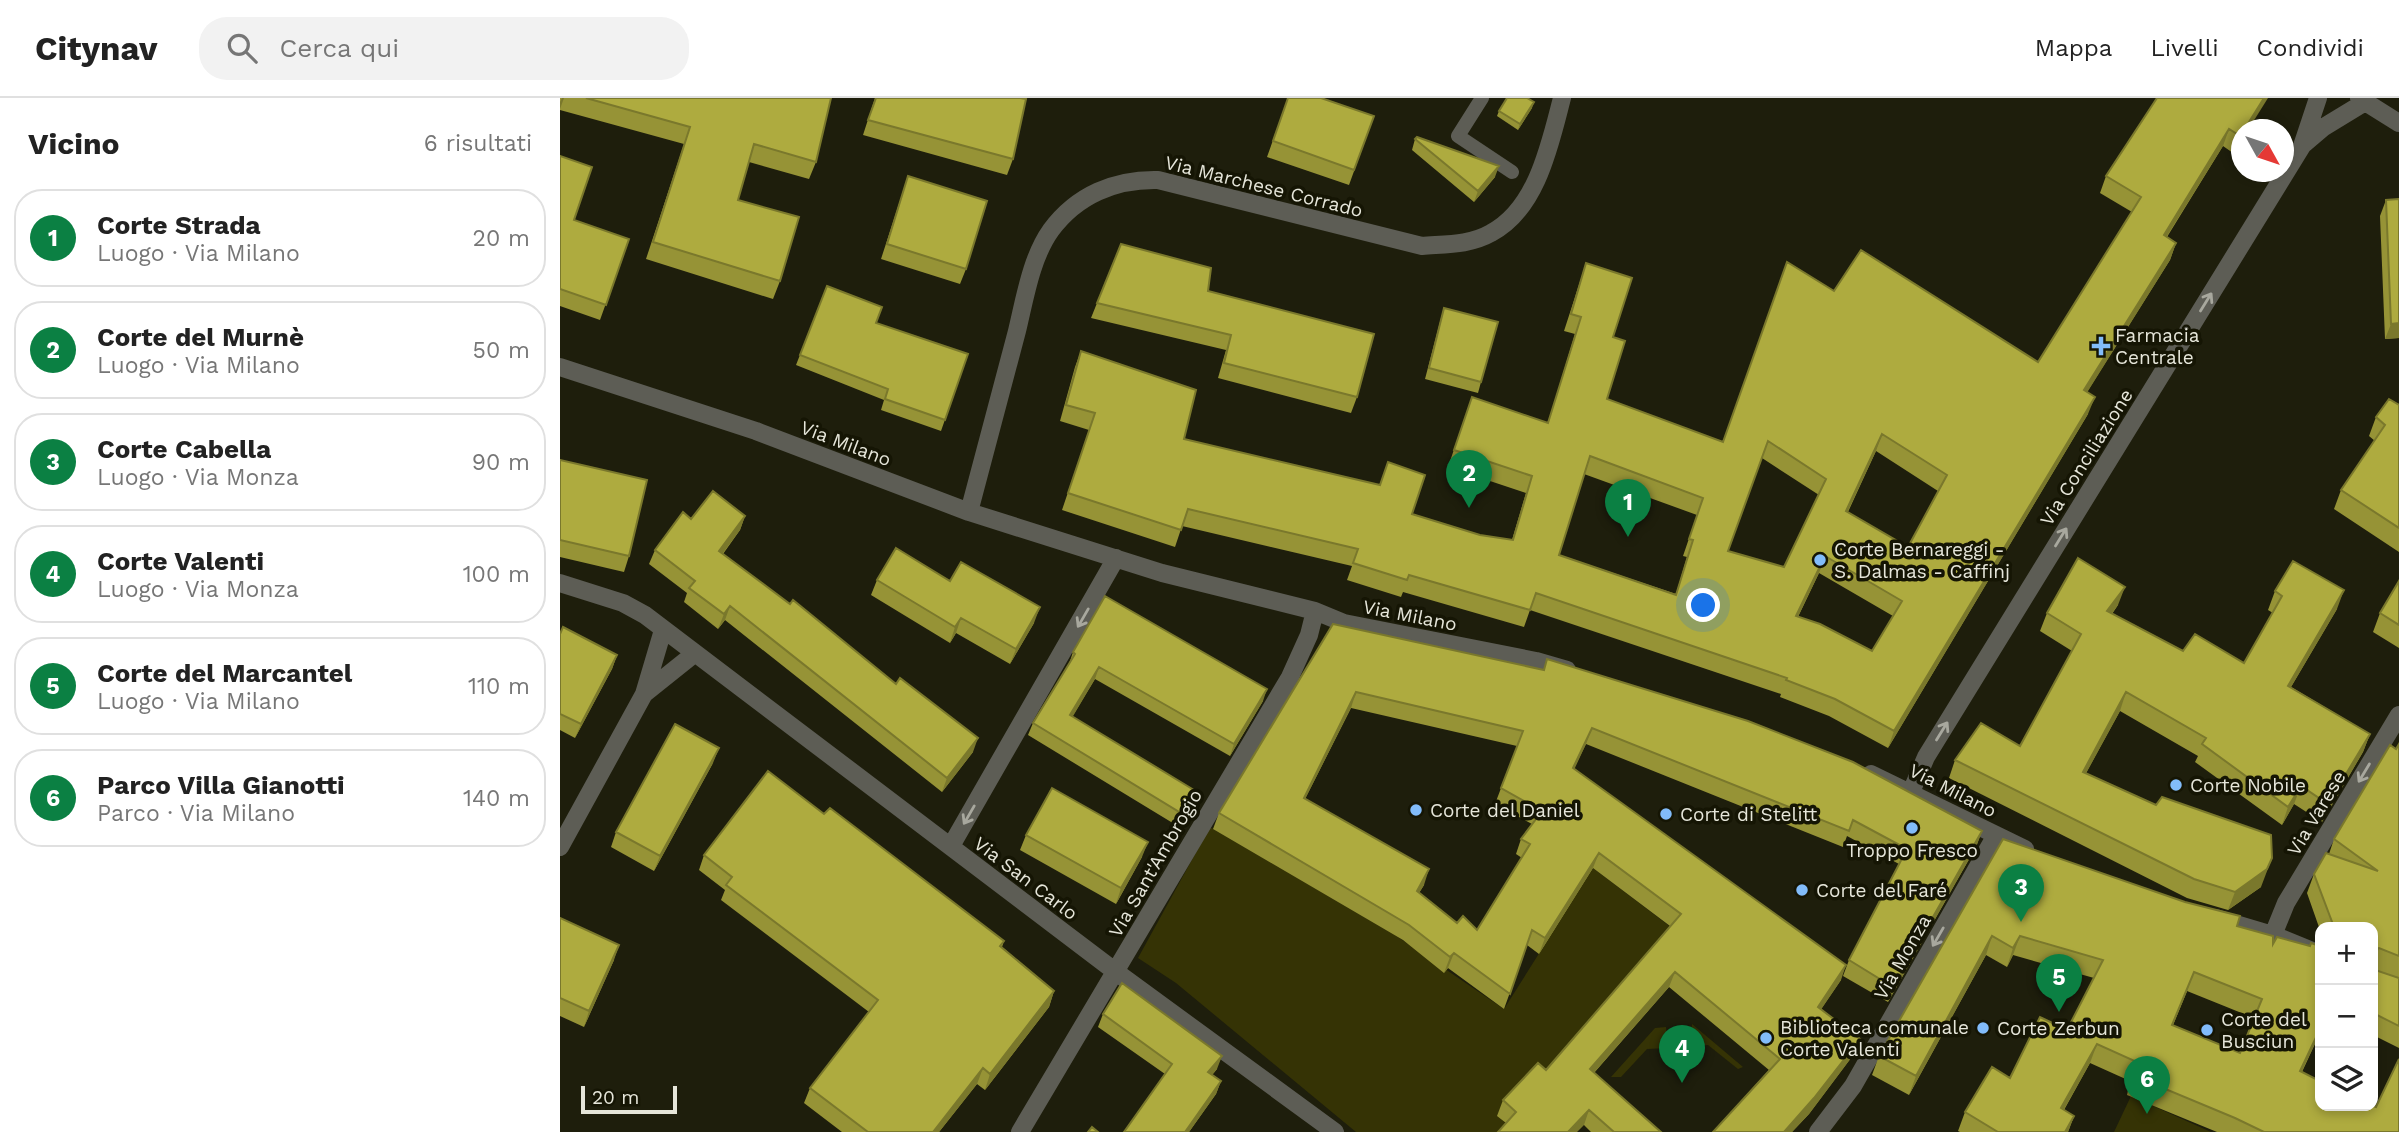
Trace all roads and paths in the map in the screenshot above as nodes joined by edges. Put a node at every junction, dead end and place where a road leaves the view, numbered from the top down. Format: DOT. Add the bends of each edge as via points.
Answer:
graph roads {
  1 [pos="1482,98"];
  2 [pos="1562,98"];
  3 [pos="2318,98"];
  4 [pos="2362,100"];
  5 [pos="2399,123"];
  6 [pos="2302,146"];
  7 [pos="1512,172"];
  8 [pos="560,366"];
  9 [pos="969,512"];
  10 [pos="1116,558"];
  11 [pos="560,583"];
  12 [pos="1315,611"];
  13 [pos="663,630"];
  14 [pos="694,654"];
  15 [pos="1581,674"];
  16 [pos="644,694"];
  17 [pos="2399,715"];
  18 [pos="1855,768"];
  19 [pos="1911,792"];
  20 [pos="1996,835"];
  21 [pos="951,846"];
  22 [pos="560,847"];
  23 [pos="2044,857"];
  24 [pos="2201,914"];
  25 [pos="2273,935"];
  26 [pos="2315,952"];
  27 [pos="1116,972"];
  28 [pos="1824,1130"];
  29 [pos="1020,1132"];
  30 [pos="1335,1132"];
  1 -- 7 [label="lane" via="1458,136"];
  2 -- 9 [label="street, Via Marchese Corrado" via="1536,181 1516,212 1492,233 1464,243 1422,246 1158,180 1111,186 1075,205 1051,231 1033,270"];
  3 -- 6 [label="street, Via Conciliazione"];
  4 -- 5 [label="street"];
  4 -- 6 [label="street, Via Conciliazione"];
  19 -- 6 [label="street, Via Conciliazione, one-way" via="1926,757"];
  8 -- 9 [label="street, Via Milano" via="756,431"];
  9 -- 10 [label="street, Via Milano"];
  10 -- 12 [label="street, Via Milano"];
  10 -- 21 [label="street, one-way"];
  11 -- 13 [label="street, Via San Carlo" via="623,603"];
  12 -- 15 [label="street, Via Milano" via="1344,623"];
  12 -- 27 [label="street, Via Sant'Ambrogio" via="1290,677"];
  13 -- 14 [label="street, Via San Carlo"];
  13 -- 16 [label="street"];
  14 -- 16 [label="street"];
  14 -- 21 [label="street, Via San Carlo"];
  16 -- 22 [label="street"];
  17 -- 25 [label="street, Via Varese, one-way" via="2286,903"];
  18 -- 19 [label="street, Via Milano"];
  19 -- 20 [label="street, Via Milano"];
  20 -- 23 [label="street, Via Milano"];
  20 -- 28 [label="street, Via Monza, one-way"];
  21 -- 27 [label="street, Via San Carlo"];
  24 -- 25 [label="street"];
  25 -- 26 [label="street"];
  27 -- 29 [label="street, Via Sant'Ambrogio"];
  27 -- 30 [label="street, Via San Carlo"];
}
